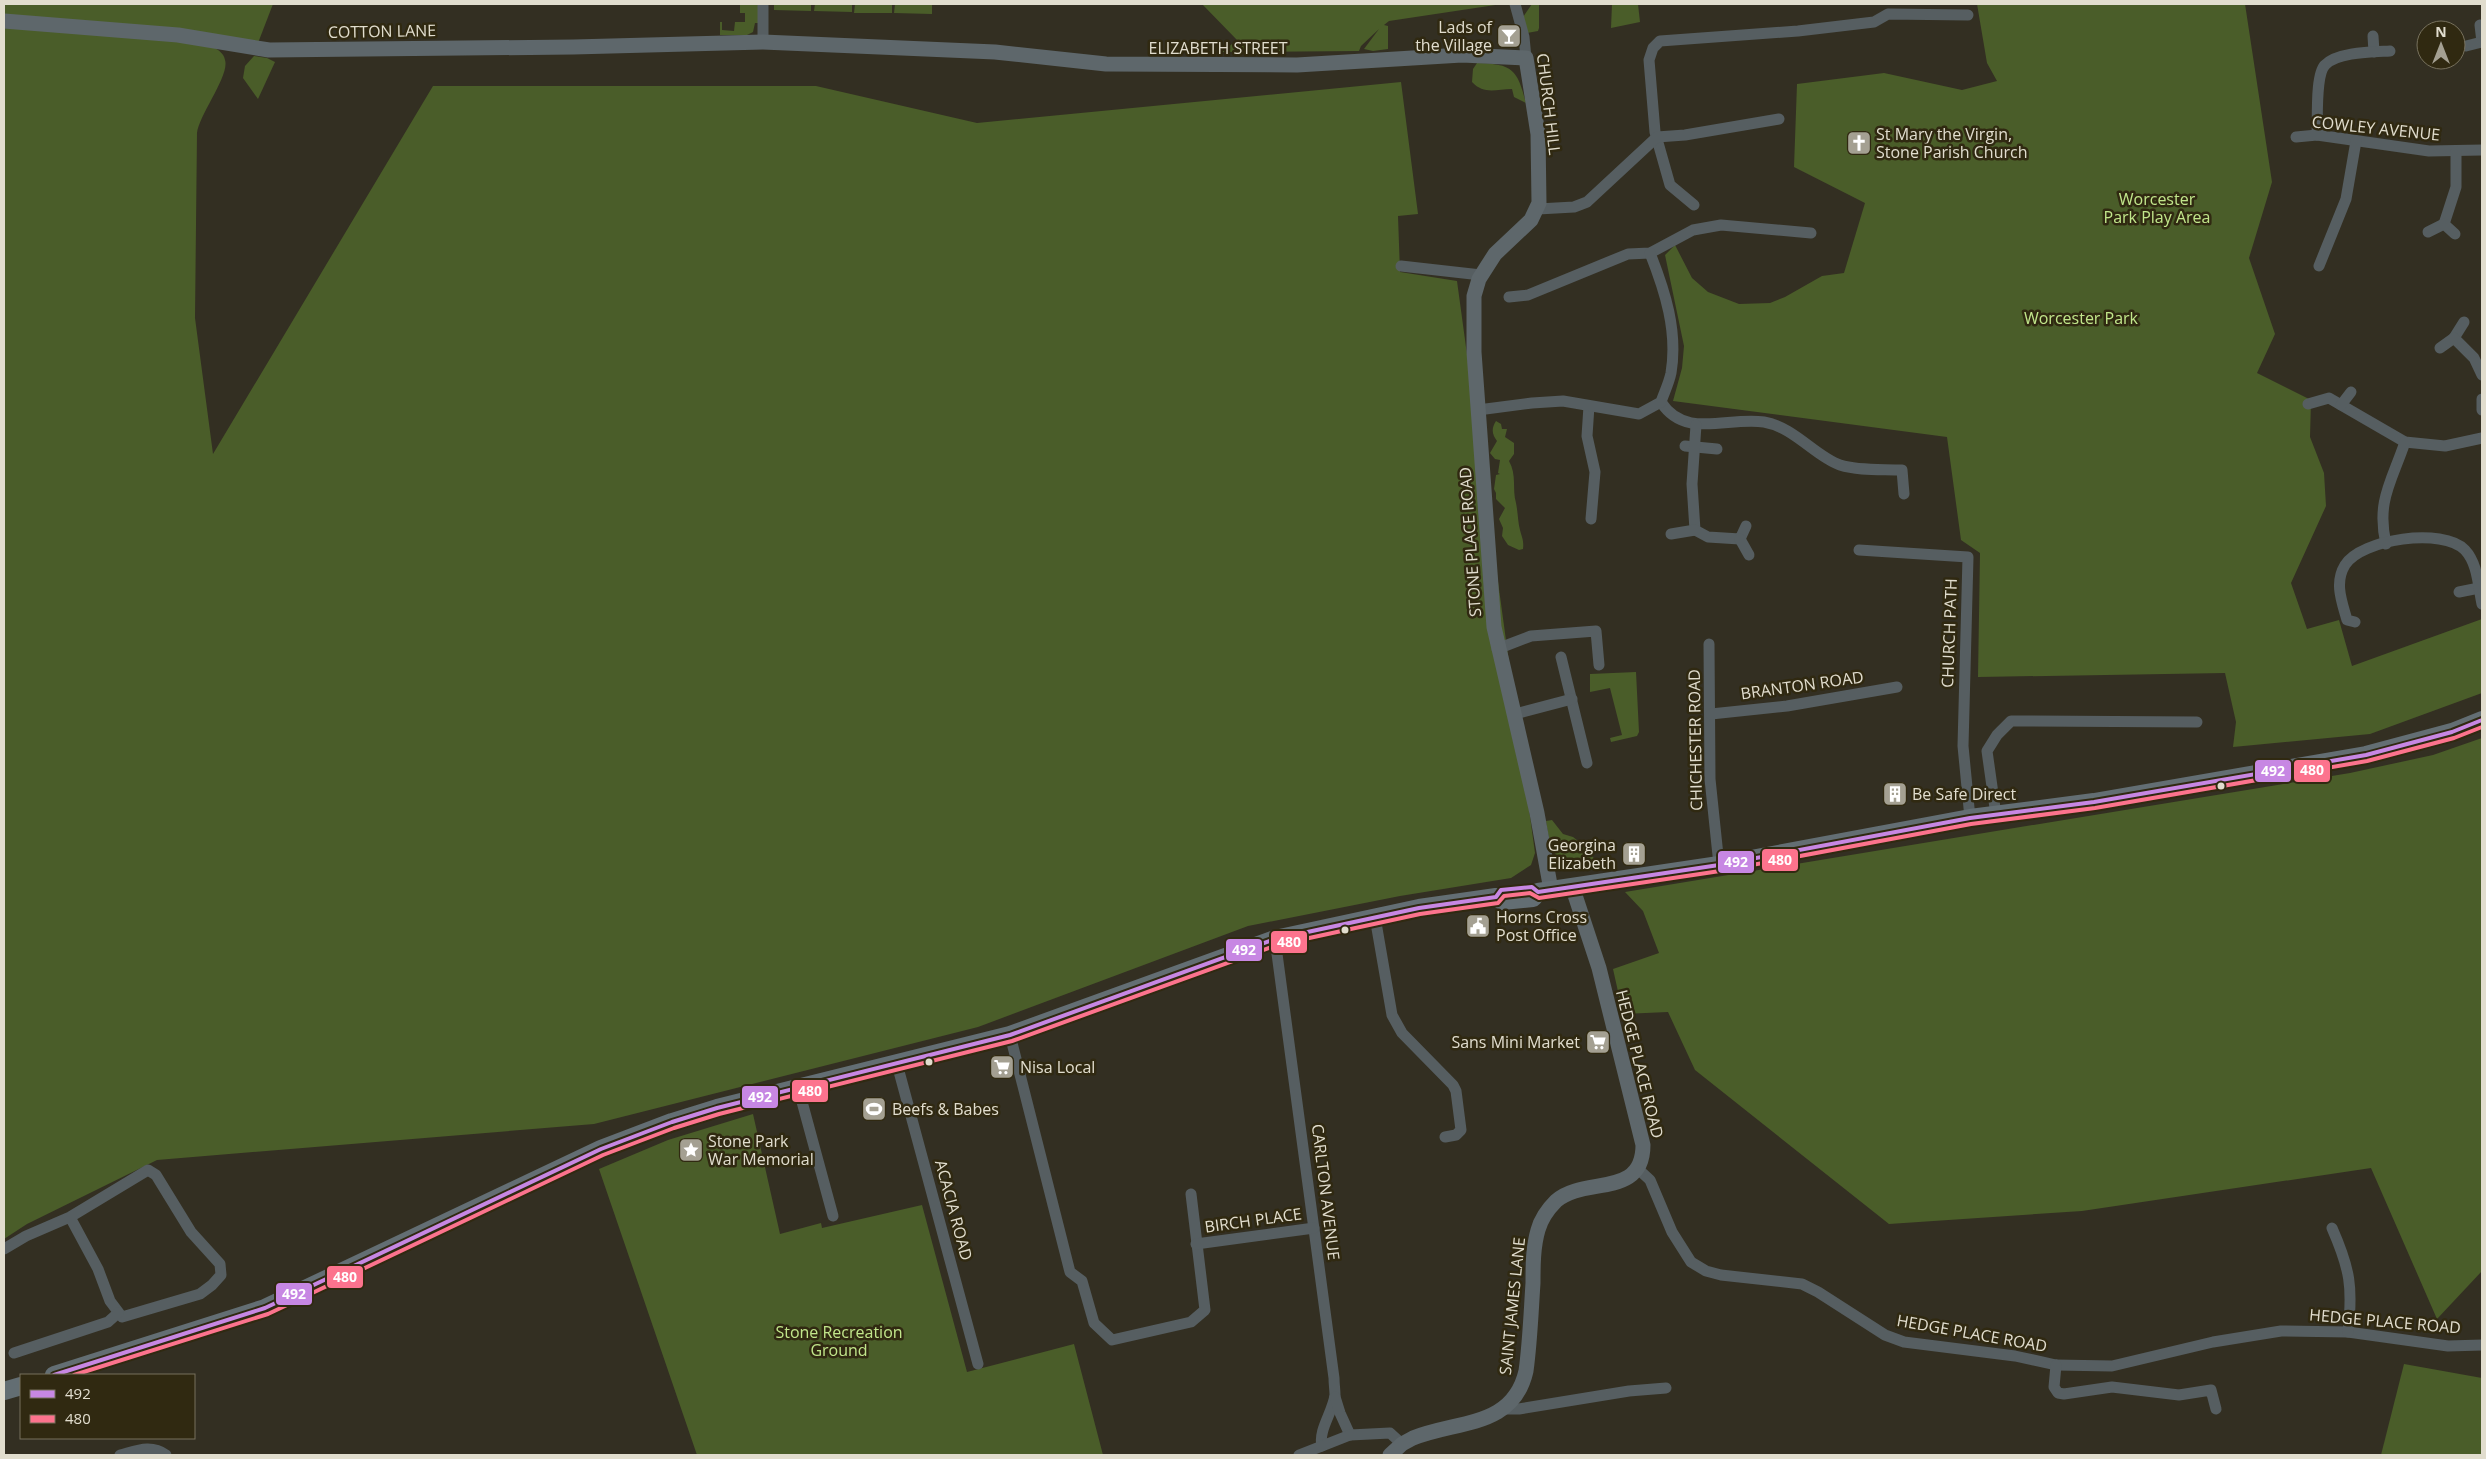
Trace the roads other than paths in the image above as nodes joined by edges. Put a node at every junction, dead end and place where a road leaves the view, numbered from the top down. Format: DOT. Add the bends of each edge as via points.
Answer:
graph roads {
  1 [pos="763,4"];
  2 [pos="1515,4"];
  3 [pos="1968,15"];
  4 [pos="4,21"];
  5 [pos="2480,25"];
  6 [pos="2373,36"];
  7 [pos="763,42"];
  8 [pos="2482,42"];
  9 [pos="2466,46"];
  10 [pos="910,47"];
  11 [pos="2390,51"];
  12 [pos="2374,52"];
  13 [pos="1526,58"];
  14 [pos="1779,120"];
  15 [pos="2317,135"];
  16 [pos="2296,136"];
  17 [pos="1658,137"];
  18 [pos="2356,141"];
  19 [pos="2482,150"];
  20 [pos="2456,152"];
  21 [pos="1694,204"];
  22 [pos="1538,209"];
  23 [pos="2444,224"];
  24 [pos="2428,232"];
  25 [pos="1811,233"];
  26 [pos="2456,234"];
  27 [pos="1650,253"];
  28 [pos="1401,266"];
  29 [pos="2319,266"];
  30 [pos="1482,275"];
  31 [pos="1509,297"];
  32 [pos="2464,322"];
  33 [pos="2454,338"];
  34 [pos="2440,348"];
  35 [pos="2482,375"];
  36 [pos="2351,392"];
  37 [pos="2482,399"];
  38 [pos="1661,402"];
  39 [pos="2308,404"];
  40 [pos="2340,405"];
  41 [pos="1589,406"];
  42 [pos="1478,410"];
  43 [pos="2482,410"];
  44 [pos="1696,425"];
  45 [pos="2482,438"];
  46 [pos="2405,442"];
  47 [pos="1690,446"];
  48 [pos="1717,449"];
  49 [pos="1904,494"];
  50 [pos="1591,518"];
  51 [pos="1746,526"];
  52 [pos="1695,530"];
  53 [pos="1676,535"];
  54 [pos="1740,539"];
  55 [pos="2386,544"];
  56 [pos="1860,550"];
  57 [pos="1749,555"];
  58 [pos="2479,588"];
  59 [pos="2459,592"];
  60 [pos="2482,604"];
  61 [pos="2355,622"];
  62 [pos="1709,644"];
  63 [pos="1497,649"];
  64 [pos="1562,657"];
  65 [pos="1599,665"];
  66 [pos="1897,687"];
  67 [pos="1572,699"];
  68 [pos="1514,714"];
  69 [pos="1711,714"];
  70 [pos="2482,720"];
  71 [pos="2198,722"];
  72 [pos="1587,763"];
  73 [pos="1996,815"];
  74 [pos="1970,818"];
  75 [pos="1719,865"];
  76 [pos="1572,886"];
  77 [pos="1544,891"];
  78 [pos="1375,917"];
  79 [pos="1275,939"];
  80 [pos="1010,1035"];
  81 [pos="897,1064"];
  82 [pos="798,1087"];
  83 [pos="1445,1137"];
  84 [pos="1638,1169"];
  85 [pos="1191,1194"];
  86 [pos="833,1216"];
  87 [pos="70,1217"];
  88 [pos="1314,1228"];
  89 [pos="2332,1228"];
  90 [pos="1196,1244"];
  91 [pos="4,1249"];
  92 [pos="118,1314"];
  93 [pos="2348,1332"];
  94 [pos="2482,1345"];
  95 [pos="14,1353"];
  96 [pos="978,1364"];
  97 [pos="2056,1365"];
  98 [pos="57,1374"];
  99 [pos="20,1386"];
  100 [pos="1666,1388"];
  101 [pos="4,1391"];
  102 [pos="1335,1395"];
  103 [pos="1504,1409"];
  104 [pos="2216,1409"];
  105 [pos="1350,1435"];
  106 [pos="1402,1444"];
  107 [pos="1322,1446"];
  108 [pos="120,1455"];
  109 [pos="166,1455"];
  110 [pos="1299,1455"];
  111 [pos="1390,1455"];
  1 -- 7 [label="street"];
  2 -- 13 [label="street, CHURCH HILL"];
  3 -- 17 [label="street" via="1888,14 1874,22 1661,41 1653,48 1650,60"];
  4 -- 7 [label="street, COTTON LANE" via="167,34 269,50"];
  5 -- 8 [label="street"];
  6 -- 12 [label="street"];
  7 -- 10 [label="street, COTTON LANE"];
  8 -- 9 [label="street"];
  10 -- 13 [label="street, ELIZABETH STREET" via="1126,65 1297,66 1477,55"];
  11 -- 12 [label="street"];
  12 -- 15 [label="street" via="2335,59 2324,65 2320,75"];
  13 -- 22 [label="street, CHURCH HILL" via="1538,142"];
  14 -- 17 [label="street"];
  15 -- 16 [label="street, COWLEY AVENUE"];
  15 -- 18 [label="street, COWLEY AVENUE"];
  17 -- 21 [label="street" via="1670,185"];
  17 -- 22 [label="street" via="1587,202 1574,207"];
  18 -- 20 [label="street, COWLEY AVENUE"];
  18 -- 29 [label="street" via="2346,199"];
  19 -- 20 [label="street, COWLEY AVENUE"];
  20 -- 23 [label="street" via="2456,187"];
  22 -- 30 [label="street, STONE PLACE ROAD" via="1531,220 1495,254"];
  23 -- 24 [label="street"];
  23 -- 26 [label="street"];
  25 -- 27 [label="street" via="1735,226 1707,227 1680,235"];
  27 -- 31 [label="street" via="1628,254 1528,295"];
  27 -- 38 [label="street" via="1673,326 1671,373"];
  28 -- 30 [label="street"];
  30 -- 42 [label="street, STONE PLACE ROAD" via="1474,300"];
  32 -- 33 [label="street"];
  33 -- 34 [label="street"];
  33 -- 35 [label="street" via="2474,358"];
  36 -- 40 [label="street"];
  37 -- 43 [label="street"];
  38 -- 41 [label="street" via="1640,414"];
  38 -- 44 [label="street" via="1666,410"];
  39 -- 40 [label="street" via="2329,398"];
  40 -- 46 [label="street"];
  41 -- 42 [label="street" via="1556,402"];
  41 -- 50 [label="street" via="1587,436 1595,472"];
  42 -- 63 [label="street, STONE PLACE ROAD"];
  44 -- 47 [label="street"];
  44 -- 49 [label="street" via="1766,422 1788,431 1840,465 1902,470"];
  45 -- 46 [label="street" via="2452,445"];
  46 -- 55 [label="street" via="2383,504 2382,525"];
  47 -- 48 [label="street"];
  47 -- 52 [label="street"];
  51 -- 54 [label="street"];
  52 -- 53 [label="street"];
  52 -- 54 [label="street" via="1708,537"];
  54 -- 57 [label="street"];
  55 -- 58 [label="street" via="2424,537 2458,545 2471,558"];
  55 -- 61 [label="street" via="2357,554 2343,569 2340,592 2347,620"];
  56 -- 74 [label="street, CHURCH PATH" via="1968,558 1963,746"];
  58 -- 59 [label="street"];
  58 -- 60 [label="street"];
  62 -- 69 [label="street, CHICHESTER ROAD"];
  63 -- 65 [label="street" via="1531,636 1596,631"];
  63 -- 68 [label="street, STONE PLACE ROAD"];
  64 -- 67 [label="street"];
  66 -- 69 [label="street, BRANTON ROAD" via="1788,706"];
  67 -- 68 [label="street"];
  67 -- 72 [label="street"];
  68 -- 77 [label="street, STONE PLACE ROAD"];
  69 -- 75 [label="street, CHICHESTER ROAD" via="1710,780"];
  70 -- 73 [label="main road" via="2452,732 2366,755 2094,802"];
  71 -- 73 [label="street" via="2011,721 1987,751"];
  73 -- 74 [label="main road"];
  74 -- 75 [label="main road"];
  75 -- 76 [label="main road"];
  76 -- 77 [label="main road"];
  76 -- 84 [label="street, HEDGE PLACE ROAD" via="1597,961 1643,1145 1643,1158"];
  77 -- 78 [label="main road" via="1533,898 1502,901 1496,897"];
  78 -- 79 [label="main road"];
  78 -- 83 [label="street" via="1392,1015 1402,1033 1456,1091 1460,1130 1456,1135"];
  79 -- 80 [label="main road"];
  79 -- 88 [label="street, CARLTON AVENUE"];
  80 -- 81 [label="main road"];
  80 -- 90 [label="street, BIRCH PLACE" via="1070,1272 1082,1281 1094,1323 1112,1340 1190,1322 1205,1310"];
  81 -- 82 [label="main road"];
  81 -- 96 [label="street, ACACIA ROAD"];
  82 -- 86 [label="street"];
  82 -- 98 [label="main road" via="716,1108 642,1133 557,1169 265,1308"];
  84 -- 97 [label="street, HEDGE PLACE ROAD" via="1650,1180 1681,1249 1706,1271 1802,1284 1884,1335 1904,1342 2014,1356"];
  84 -- 103 [label="street, SAINT JAMES LANE" via="1614,1183 1558,1200 1546,1213 1538,1230 1534,1253 1526,1371 1517,1395"];
  85 -- 90 [label="street, BIRCH PLACE"];
  87 -- 91 [label="street"];
  87 -- 92 [label="street"];
  87 -- 92 [label="street" via="146,1171 152,1171 191,1232 220,1264 221,1276 200,1294 126,1317"];
  88 -- 90 [label="street, BIRCH PLACE"];
  88 -- 102 [label="street, CARLTON AVENUE"];
  89 -- 93 [label="street" via="2347,1263 2351,1284"];
  92 -- 95 [label="street" via="108,1322"];
  93 -- 94 [label="street, HEDGE PLACE ROAD" via="2448,1346"];
  93 -- 97 [label="street, HEDGE PLACE ROAD" via="2281,1331 2213,1342 2112,1366"];
  97 -- 104 [label="street" via="2054,1388 2064,1394 2112,1387 2179,1395 2211,1390"];
  99 -- 101 [label="main road"];
  100 -- 103 [label="street"];
  102 -- 105 [label="street"];
  102 -- 107 [label="street, CARLTON AVENUE" via="1320,1438"];
  103 -- 106 [label="street"];
  105 -- 106 [label="street" via="1390,1433"];
  105 -- 107 [label="street"];
  106 -- 111 [label="street"];
  107 -- 110 [label="street"];
  108 -- 109 [label="street" via="148,1448"];
}
